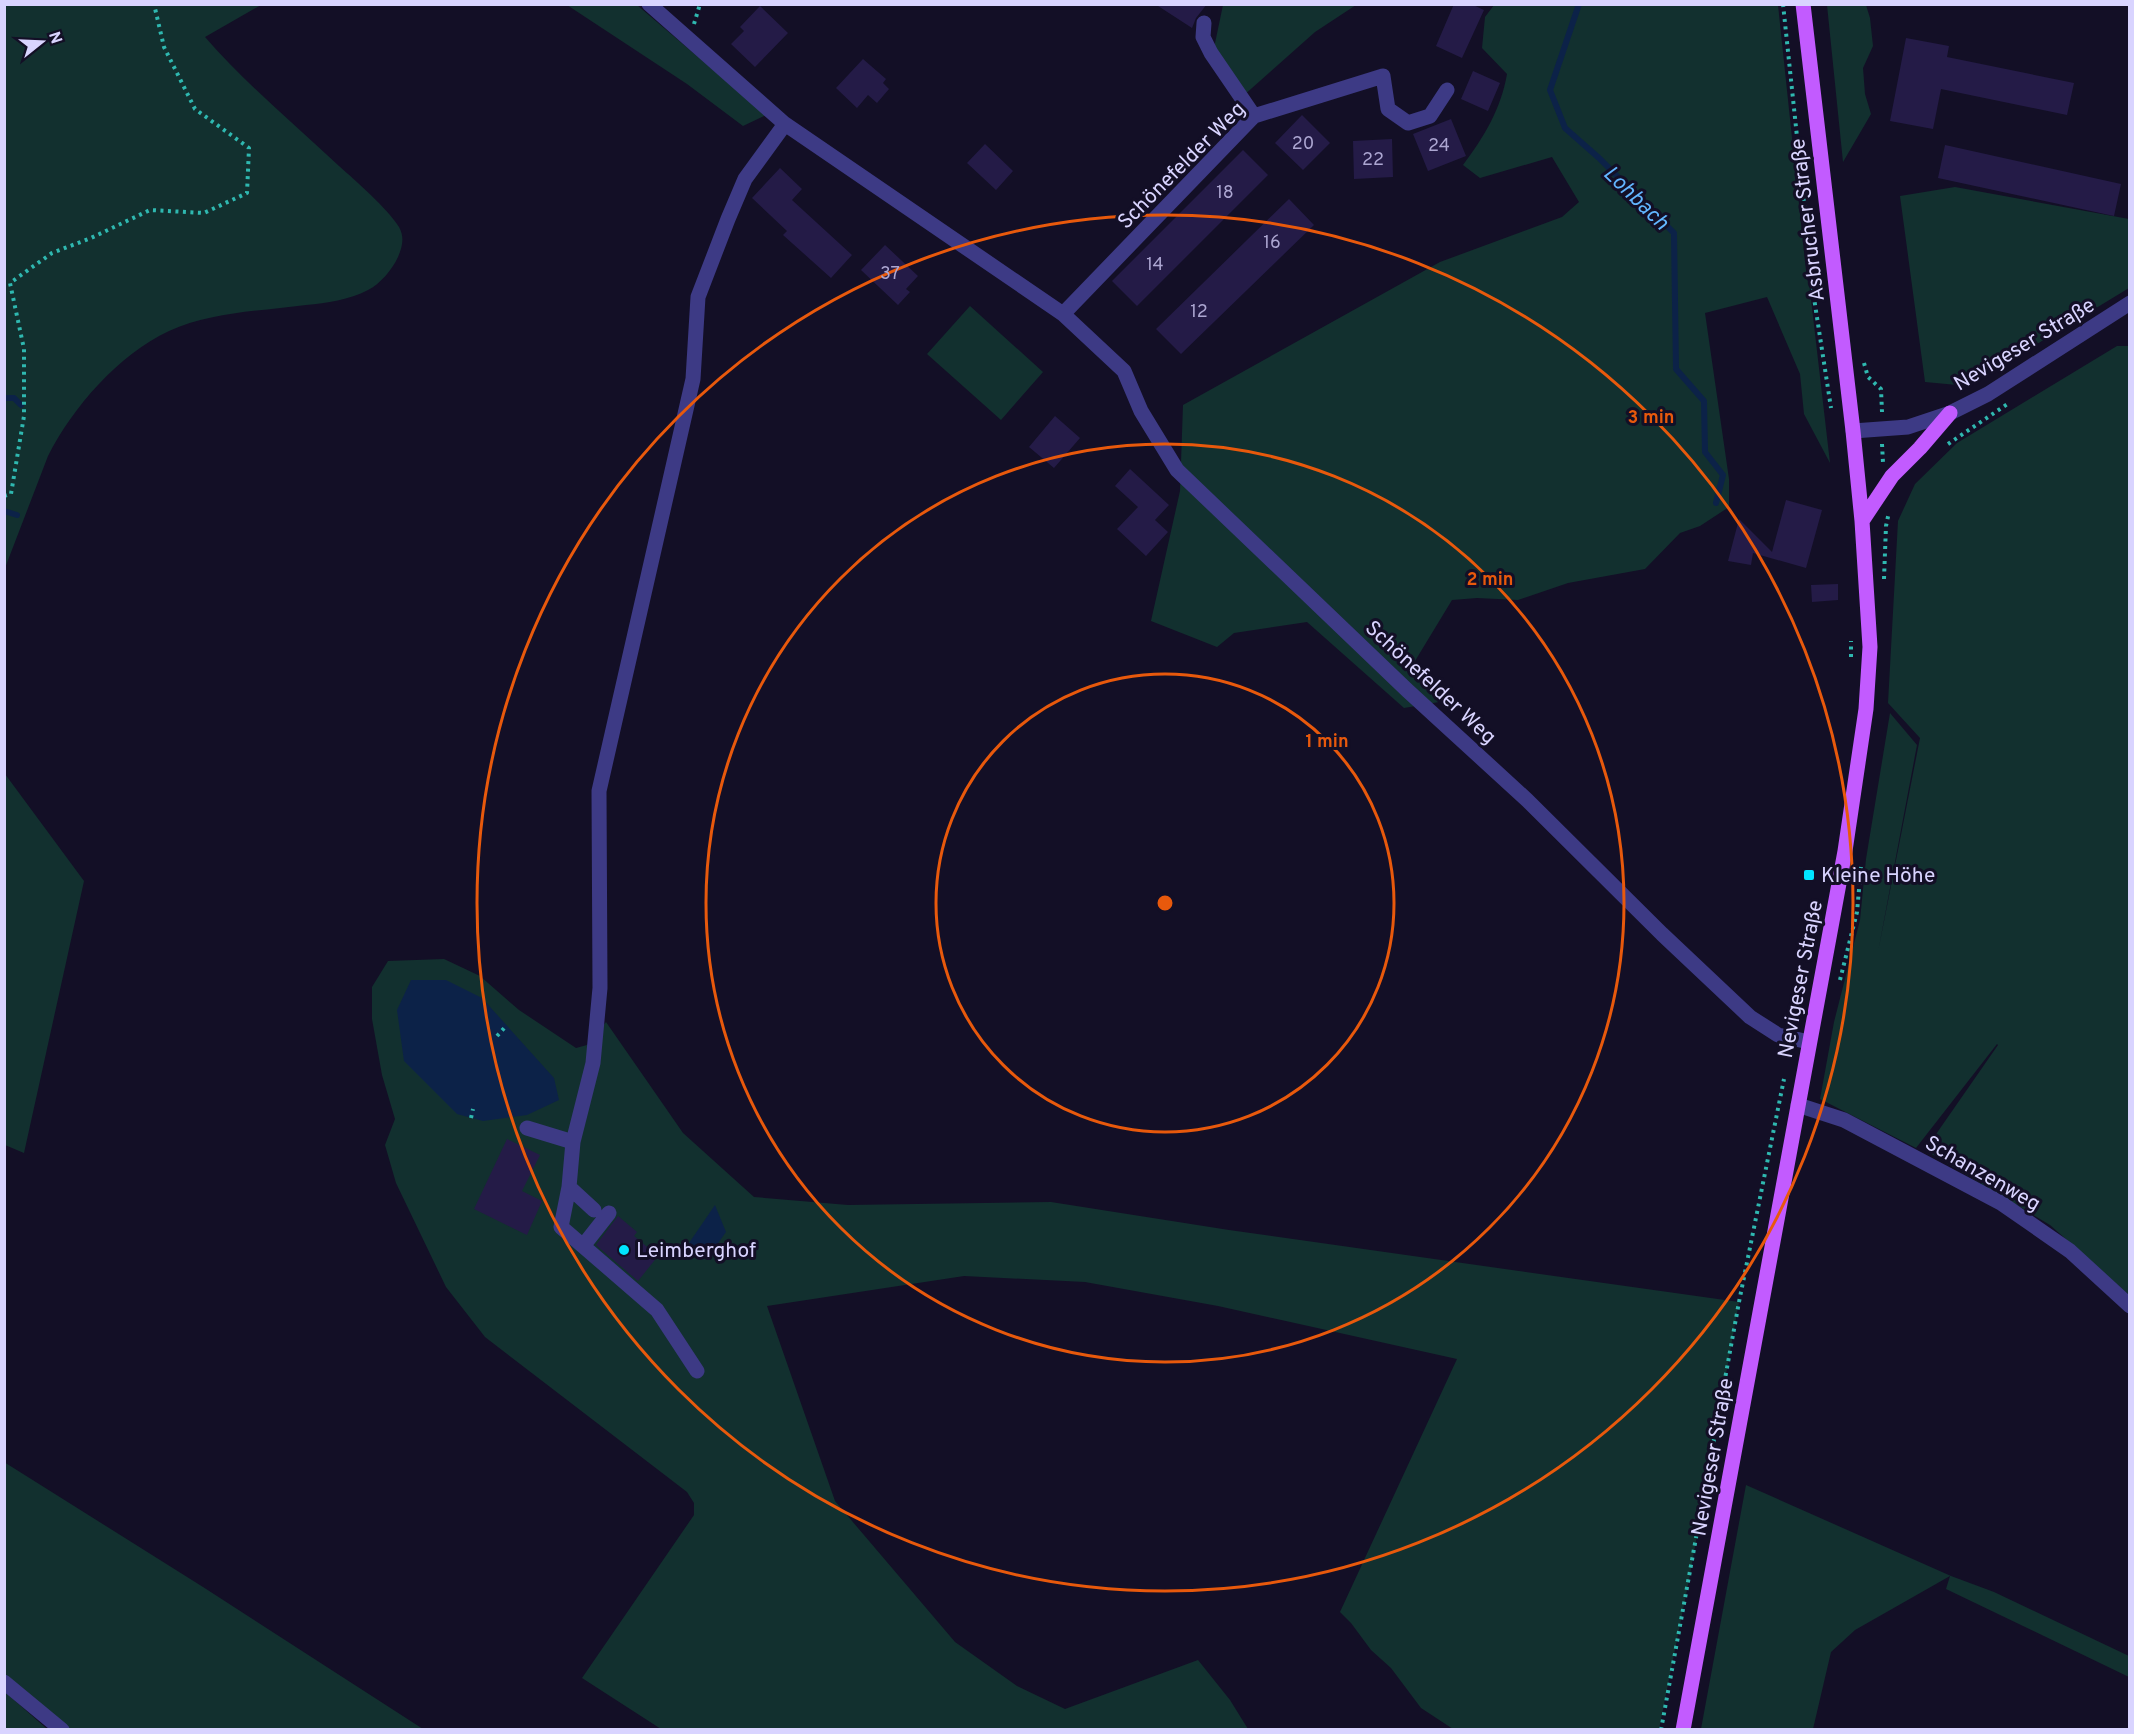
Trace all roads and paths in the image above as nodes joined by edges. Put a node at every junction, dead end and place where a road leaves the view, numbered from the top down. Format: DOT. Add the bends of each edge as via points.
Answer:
graph roads {
  1 [pos="154,4"];
  2 [pos="649,4"];
  3 [pos="1783,4"];
  4 [pos="1803,4"];
  5 [pos="1204,23"];
  6 [pos="1447,90"];
  7 [pos="1254,116"];
  8 [pos="785,124"];
  9 [pos="2130,303"];
  10 [pos="1064,314"];
  11 [pos="1862,355"];
  12 [pos="2010,403"];
  13 [pos="1950,412"];
  14 [pos="1833,415"];
  15 [pos="1882,429"];
  16 [pos="1853,430"];
  17 [pos="1940,449"];
  18 [pos="1892,476"];
  19 [pos="4,496"];
  20 [pos="1862,521"];
  21 [pos="1851,632"];
  22 [pos="1850,664"];
  23 [pos="507,1025"];
  24 [pos="497,1036"];
  25 [pos="1809,1042"];
  26 [pos="1785,1072"];
  27 [pos="1798,1105"];
  28 [pos="473,1110"];
  29 [pos="471,1118"];
  30 [pos="527,1128"];
  31 [pos="573,1142"];
  32 [pos="569,1187"];
  33 [pos="583,1246"];
  34 [pos="2130,1306"];
  35 [pos="697,1371"];
  36 [pos="4,1682"];
  37 [pos="62,1730"];
  38 [pos="1661,1730"];
  39 [pos="1683,1730"];
  1 -- 19 [label="path" via="164,47 195,109 249,148 247,193 204,213 150,210 52,254 9,284 24,349 24,416 11,494"];
  2 -- 8 [label="street, Schönefelder Weg"];
  3 -- 14 [label="path" via="1814,298"];
  4 -- 16 [label="main road, Asbrucher Straße"];
  5 -- 7 [label="street" via="1203,37 1211,53"];
  6 -- 7 [label="street, Schönefelder Weg" via="1430,116 1408,123 1388,109 1383,76"];
  7 -- 10 [label="street, Schönefelder Weg"];
  8 -- 10 [label="street, Schönefelder Weg"];
  8 -- 31 [label="street" via="745,179 698,297 693,379 599,791 600,988 593,1063"];
  9 -- 13 [label="street, Nevigeser Straße" via="1988,394"];
  10 -- 25 [label="street, Schönefelder Weg" via="1124,371 1141,411 1177,470 1750,1017 1778,1035"];
  11 -- 15 [label="path" via="1868,377 1881,389"];
  12 -- 17 [label="path"];
  13 -- 15 [label="street, Nevigeser Straße" via="1908,427"];
  13 -- 18 [label="main road"];
  15 -- 16 [label="street, Nevigeser Straße"];
  15 -- 18 [label="path" via="1884,470"];
  16 -- 20 [label="main road, Nevigeser Straße"];
  18 -- 20 [label="main road"];
  20 -- 25 [label="main road, Nevigeser Straße" via="1870,647 1866,709 1845,851"];
  21 -- 22 [label="path"];
  23 -- 24 [label="path"];
  25 -- 27 [label="main road, Nevigeser Straße"];
  26 -- 38 [label="path"];
  27 -- 34 [label="street, Schanzenweg" via="1844,1120 2001,1203 2070,1251"];
  27 -- 39 [label="main road, Nevigeser Straße"];
  28 -- 29 [label="path"];
  30 -- 31 [label="street"];
  31 -- 32 [label="street"];
  32 -- 33 [label="street" via="561,1227"];
  32 -- 33 [label="street" via="601,1212"];
  33 -- 35 [label="street" via="657,1310"];
  36 -- 37 [label="street"];
}
